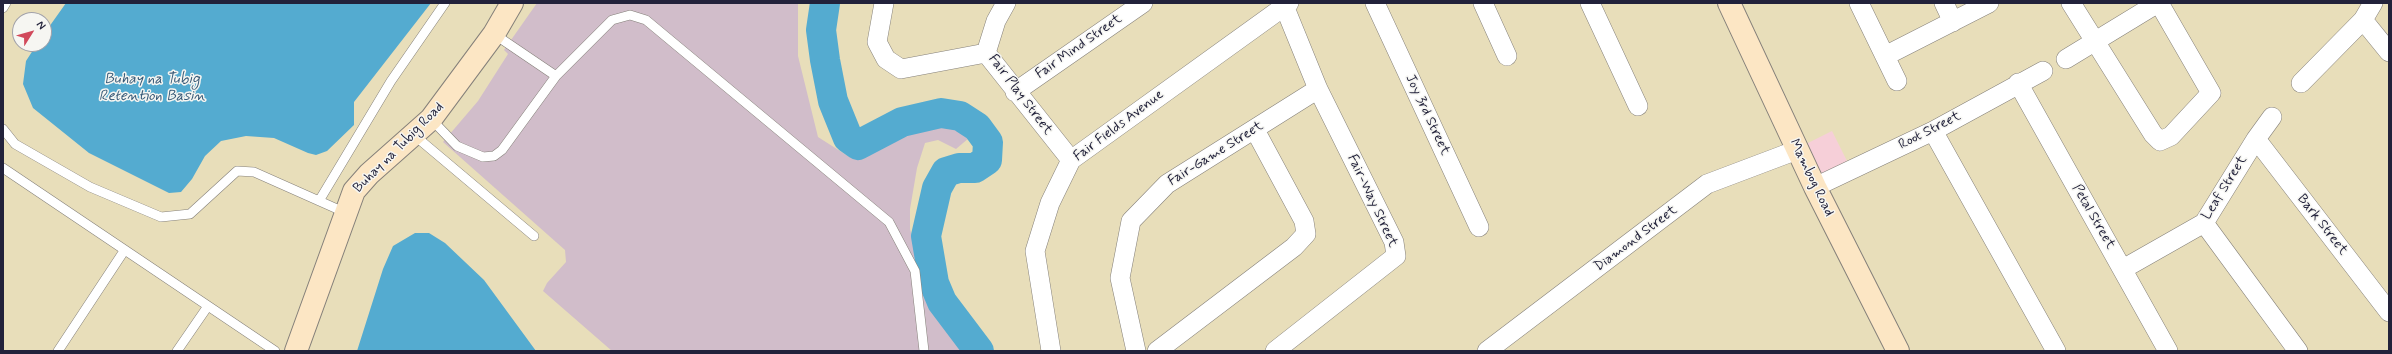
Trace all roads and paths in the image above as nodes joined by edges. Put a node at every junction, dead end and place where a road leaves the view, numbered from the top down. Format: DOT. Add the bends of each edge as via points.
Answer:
graph roads {
  1 [pos="6,3"];
  2 [pos="445,3"];
  3 [pos="512,3"];
  4 [pos="884,3"];
  5 [pos="1006,3"];
  6 [pos="1143,3"];
  7 [pos="1375,3"];
  8 [pos="1483,3"];
  9 [pos="1590,3"];
  10 [pos="1729,3"];
  11 [pos="1859,3"];
  12 [pos="1944,3"];
  13 [pos="1990,3"];
  14 [pos="2071,3"];
  15 [pos="2158,3"];
  16 [pos="2373,3"];
  17 [pos="1285,4"];
  18 [pos="3,8"];
  19 [pos="2363,20"];
  20 [pos="1953,22"];
  21 [pos="494,34"];
  22 [pos="2096,42"];
  23 [pos="2389,52"];
  24 [pos="986,53"];
  25 [pos="1507,56"];
  26 [pos="1885,56"];
  27 [pos="2066,59"];
  28 [pos="2043,71"];
  29 [pos="556,76"];
  30 [pos="1897,81"];
  31 [pos="2301,83"];
  32 [pos="2018,84"];
  33 [pos="1318,89"];
  34 [pos="1015,92"];
  35 [pos="1638,106"];
  36 [pos="2272,116"];
  37 [pos="431,119"];
  38 [pos="3,129"];
  39 [pos="1255,130"];
  40 [pos="1933,131"];
  41 [pos="414,135"];
  42 [pos="2256,139"];
  43 [pos="1798,150"];
  44 [pos="1072,160"];
  45 [pos="3,168"];
  46 [pos="1815,187"];
  47 [pos="319,201"];
  48 [pos="344,212"];
  49 [pos="2204,223"];
  50 [pos="1479,227"];
  51 [pos="534,236"];
  52 [pos="124,251"];
  53 [pos="2123,269"];
  54 [pos="208,306"];
  55 [pos="2389,312"];
  56 [pos="58,351"];
  57 [pos="177,351"];
  58 [pos="275,351"];
  59 [pos="296,351"];
  60 [pos="924,351"];
  61 [pos="1051,351"];
  62 [pos="1136,351"];
  63 [pos="1157,351"];
  64 [pos="1275,351"];
  65 [pos="1487,351"];
  66 [pos="1898,351"];
  67 [pos="2056,351"];
  68 [pos="2168,351"];
  69 [pos="2298,351"];
  1 -- 18 [label="lane"];
  2 -- 47 [label="lane" via="392,81"];
  3 -- 21 [label="main road, Buhay na Tubig Road"];
  4 -- 24 [label="street" via="877,42 886,60 901,69"];
  5 -- 24 [label="street, Fair Play Street" via="996,21"];
  6 -- 34 [label="street, Fair Mind Street"];
  7 -- 50 [label="street, Joy 3rd Street"];
  8 -- 25 [label="street"];
  9 -- 35 [label="street"];
  10 -- 43 [label="main road, Mambog Road"];
  11 -- 26 [label="street"];
  12 -- 20 [label="street"];
  13 -- 20 [label="street"];
  14 -- 22 [label="street"];
  15 -- 22 [label="street"];
  15 -- 22 [label="street" via="2211,93 2171,136 2160,141 2153,134"];
  16 -- 19 [label="street"];
  17 -- 33 [label="street, Fair-Way Street"];
  17 -- 44 [label="street, Fair Fields Avenue"];
  19 -- 23 [label="street"];
  19 -- 31 [label="street"];
  20 -- 26 [label="street"];
  21 -- 29 [label="lane"];
  21 -- 37 [label="main road, Buhay na Tubig Road"];
  22 -- 27 [label="street"];
  24 -- 34 [label="street, Fair Play Street"];
  26 -- 30 [label="street"];
  28 -- 32 [label="street, Root Street"];
  29 -- 37 [label="lane" via="502,150 494,156 483,157 457,146"];
  29 -- 60 [label="lane" via="612,20 630,15 646,20 889,222 915,271"];
  32 -- 40 [label="street, Root Street"];
  32 -- 53 [label="street, Petal Street"];
  33 -- 39 [label="street, Fair-Game Street"];
  33 -- 64 [label="street, Fair-Way Street" via="1394,242 1396,256"];
  34 -- 44 [label="street, Fair Play Street"];
  36 -- 42 [label="street, Leaf Street"];
  37 -- 41 [label="main road, Buhay na Tubig Road"];
  38 -- 47 [label="lane" via="15,144 90,187 161,217 190,214 237,170 254,172"];
  39 -- 62 [label="street, Fair-Game Street" via="1167,184 1131,221 1120,278"];
  39 -- 63 [label="street" via="1304,221 1306,234 1294,247"];
  40 -- 46 [label="street, Root Street"];
  40 -- 67 [label="street"];
  41 -- 48 [label="main road, Buhay na Tubig Road" via="364,180 354,191"];
  41 -- 51 [label="lane"];
  42 -- 49 [label="street, Leaf Street"];
  42 -- 55 [label="street, Bark Street"];
  43 -- 46 [label="main road, Mambog Road"];
  43 -- 65 [label="street, Diamond Street" via="1707,184"];
  44 -- 61 [label="street, Fair Fields Avenue" via="1050,203 1035,251"];
  45 -- 52 [label="lane"];
  46 -- 66 [label="main road, Mambog Road"];
  47 -- 48 [label="lane"];
  48 -- 59 [label="main road, Buhay na Tubig Road"];
  49 -- 53 [label="street, Leaf Street"];
  49 -- 69 [label="street"];
  52 -- 54 [label="lane"];
  52 -- 56 [label="lane"];
  53 -- 68 [label="street, Petal Street"];
  54 -- 57 [label="lane"];
  54 -- 58 [label="lane"];
}
